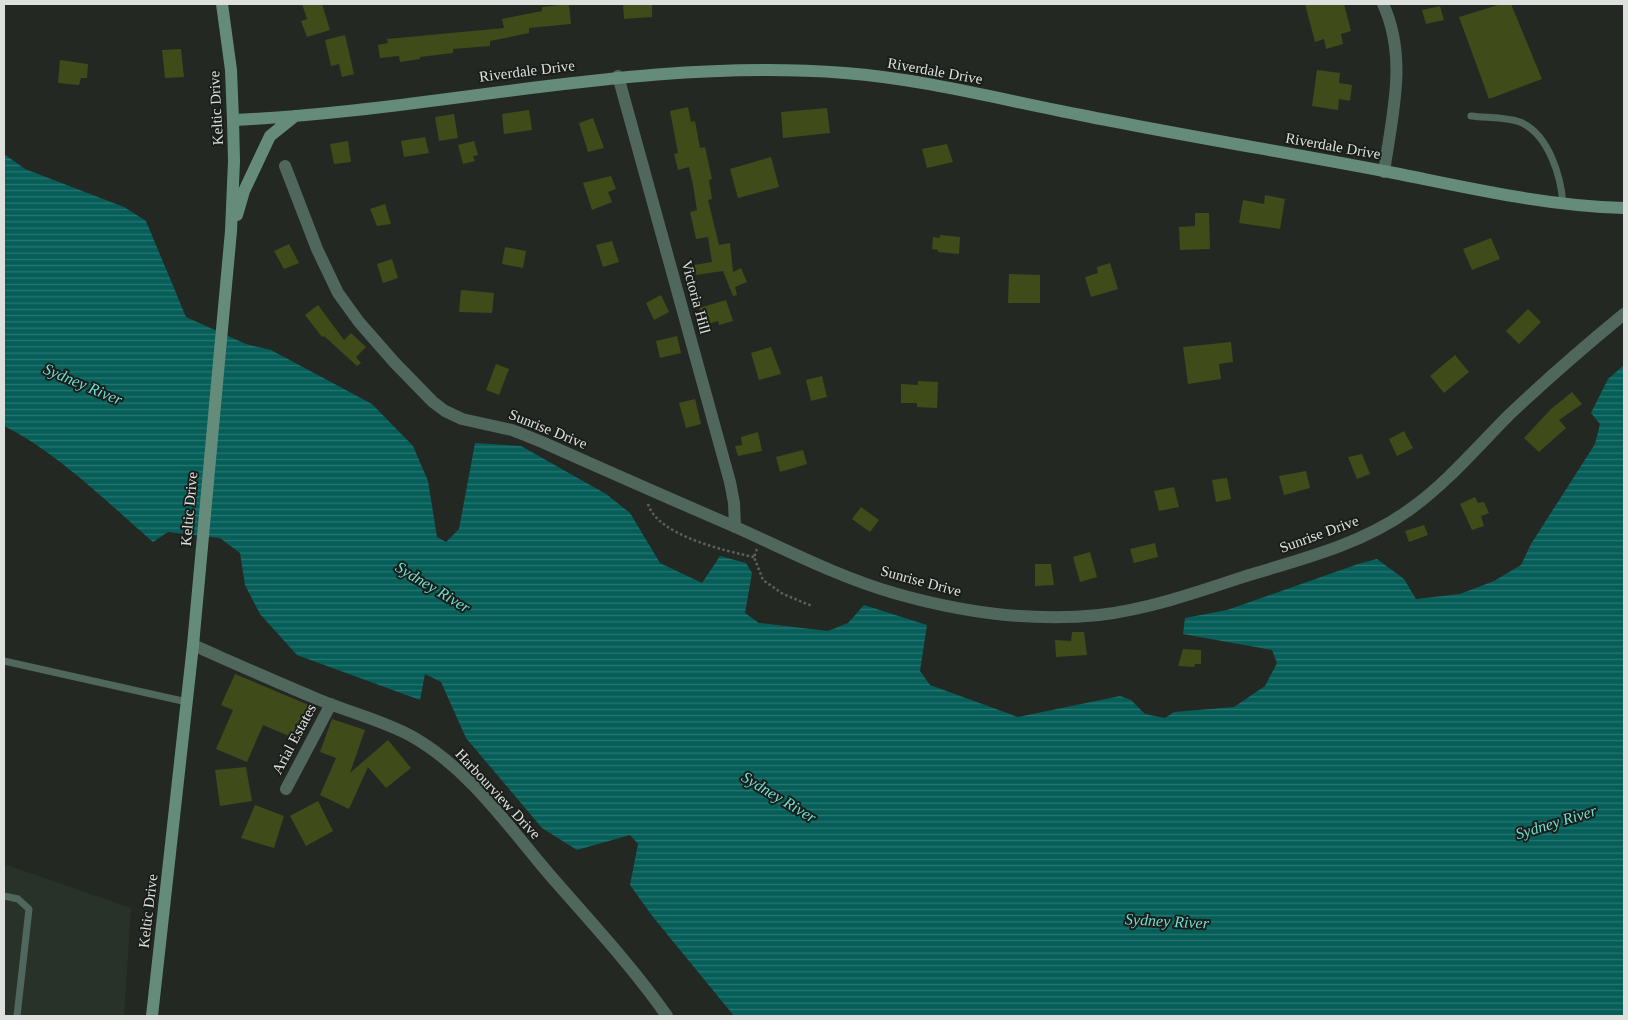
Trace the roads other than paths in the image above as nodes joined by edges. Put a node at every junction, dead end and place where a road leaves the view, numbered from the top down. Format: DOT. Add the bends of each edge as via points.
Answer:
graph roads {
  1 [pos="222,4"];
  2 [pos="1383,4"];
  3 [pos="618,76"];
  4 [pos="296,116"];
  5 [pos="1470,116"];
  6 [pos="233,120"];
  7 [pos="286,166"];
  8 [pos="1384,172"];
  9 [pos="1564,205"];
  10 [pos="1624,208"];
  11 [pos="231,231"];
  12 [pos="1624,314"];
  13 [pos="735,527"];
  14 [pos="194,645"];
  15 [pos="4,661"];
  16 [pos="187,702"];
  17 [pos="330,704"];
  18 [pos="286,789"];
  19 [pos="4,896"];
  20 [pos="16,1016"];
  21 [pos="152,1016"];
  22 [pos="667,1016"];
  1 -- 6 [label="main road, Keltic Drive"];
  2 -- 8 [label="street" via="1394,38 1398,72"];
  3 -- 4 [label="main road, Riverdale Drive"];
  3 -- 8 [label="main road, Riverdale Drive" via="771,69 848,73 902,80"];
  3 -- 13 [label="street, Victoria Hill" via="730,482"];
  4 -- 6 [label="main road, Riverdale Drive"];
  4 -- 11 [label="main road" via="270,136 244,191"];
  5 -- 9 [label="lane" via="1518,121 1531,127 1555,163 1562,182"];
  6 -- 11 [label="main road, Keltic Drive"];
  7 -- 13 [label="street, Sunrise Drive" via="317,249 344,303 433,402 456,417 512,430"];
  8 -- 9 [label="main road, Riverdale Drive"];
  9 -- 10 [label="main road, Riverdale Drive"];
  11 -- 14 [label="main road, Keltic Drive"];
  12 -- 13 [label="street, Sunrise Drive" via="1584,346 1432,492 1395,519 1368,535 1337,547 1144,607 1077,616 1006,615 958,608 892,593"];
  14 -- 16 [label="main road, Keltic Drive"];
  14 -- 17 [label="street, Harbourview Drive"];
  15 -- 16 [label="lane"];
  16 -- 21 [label="main road, Keltic Drive"];
  17 -- 18 [label="street, Arial Estates"];
  17 -- 22 [label="street, Harbourview Drive" via="413,737 451,764 581,910"];
  19 -- 20 [label="lane" via="18,899 28,909"];
}
